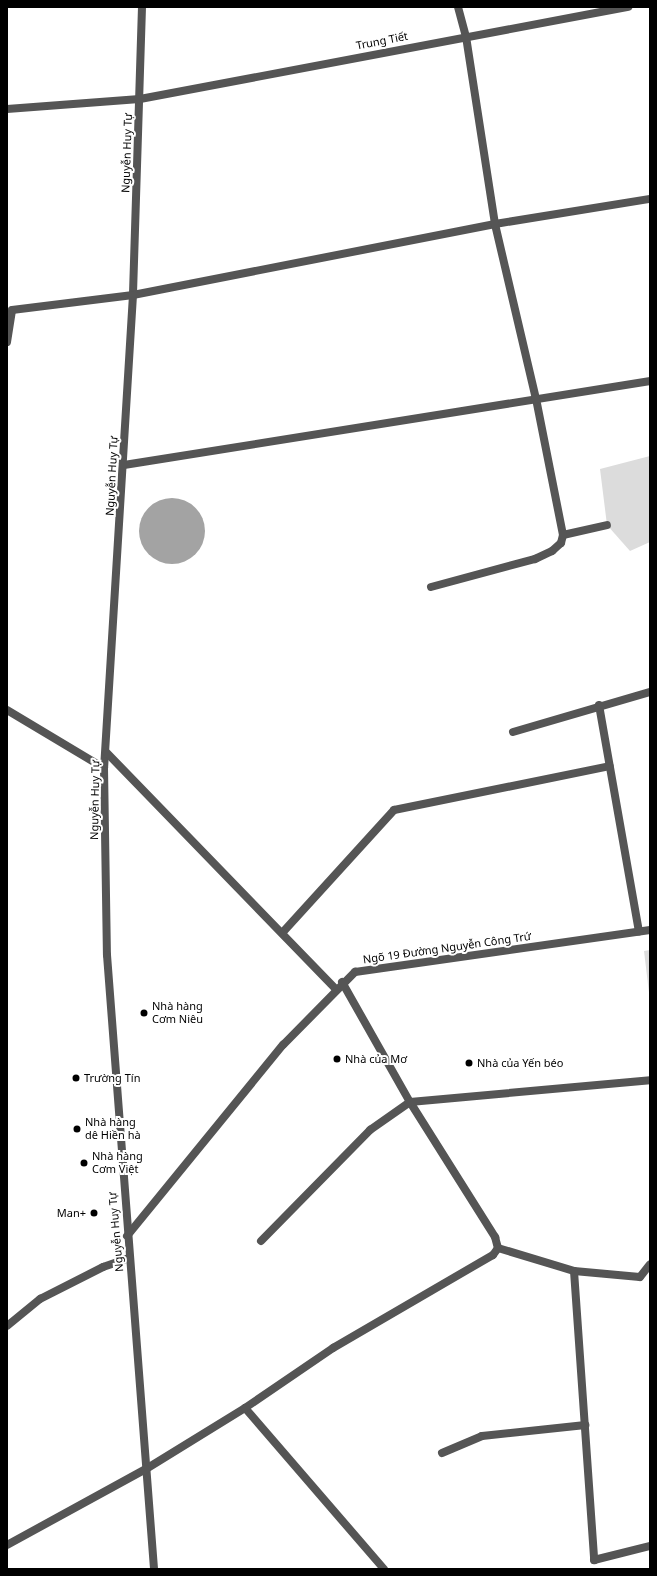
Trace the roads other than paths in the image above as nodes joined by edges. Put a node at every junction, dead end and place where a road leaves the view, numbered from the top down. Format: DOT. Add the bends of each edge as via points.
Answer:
graph roads {
  1 [pos="142,7"];
  2 [pos="458,7"];
  3 [pos="628,7"];
  4 [pos="466,36"];
  5 [pos="140,99"];
  6 [pos="7,109"];
  7 [pos="650,199"];
  8 [pos="495,224"];
  9 [pos="133,295"];
  10 [pos="10,310"];
  11 [pos="7,342"];
  12 [pos="650,381"];
  13 [pos="536,399"];
  14 [pos="124,465"];
  15 [pos="607,525"];
  16 [pos="563,535"];
  17 [pos="431,587"];
  18 [pos="650,692"];
  19 [pos="599,705"];
  20 [pos="7,710"];
  21 [pos="513,732"];
  22 [pos="107,753"];
  23 [pos="610,766"];
  24 [pos="104,768"];
  25 [pos="650,930"];
  26 [pos="283,932"];
  27 [pos="639,932"];
  28 [pos="342,982"];
  29 [pos="336,989"];
  30 [pos="650,1080"];
  31 [pos="410,1102"];
  32 [pos="127,1236"];
  33 [pos="261,1241"];
  34 [pos="498,1248"];
  35 [pos="129,1258"];
  36 [pos="650,1264"];
  37 [pos="574,1271"];
  38 [pos="7,1326"];
  39 [pos="245,1408"];
  40 [pos="585,1425"];
  41 [pos="442,1453"];
  42 [pos="146,1469"];
  43 [pos="7,1545"];
  44 [pos="650,1546"];
  45 [pos="154,1569"];
  46 [pos="384,1569"];
  1 -- 5 [label="street, Nguyễn Huy Tự"];
  2 -- 4 [label="street"];
  3 -- 4 [label="street, Trung Tiết"];
  4 -- 5 [label="street, Trung Tiết"];
  4 -- 8 [label="street"];
  5 -- 6 [label="street, Trung Tiết"];
  5 -- 9 [label="street, Nguyễn Huy Tự"];
  7 -- 8 [label="street"];
  8 -- 9 [label="street"];
  8 -- 13 [label="street"];
  9 -- 10 [label="street"];
  9 -- 14 [label="street, Nguyễn Huy Tự"];
  10 -- 11 [label="street"];
  12 -- 13 [label="street"];
  13 -- 14 [label="street"];
  13 -- 16 [label="street"];
  14 -- 22 [label="street, Nguyễn Huy Tự"];
  15 -- 16 [label="street"];
  16 -- 17 [label="street" via="561,543 552,551 535,559"];
  18 -- 19 [label="street"];
  19 -- 21 [label="street"];
  19 -- 23 [label="street"];
  20 -- 24 [label="street"];
  22 -- 24 [label="street, Nguyễn Huy Tự"];
  22 -- 26 [label="street"];
  23 -- 26 [label="street" via="394,810"];
  23 -- 27 [label="street"];
  24 -- 32 [label="street, Nguyễn Huy Tự" via="107,955"];
  25 -- 27 [label="street, Ngõ 19 Đường Nguyễn Công Trứ"];
  26 -- 29 [label="street"];
  27 -- 28 [label="street, Ngõ 19 Đường Nguyễn Công Trứ" via="355,972"];
  28 -- 29 [label="street, Ngõ 19 Đường Nguyễn Công Trứ"];
  28 -- 31 [label="street"];
  29 -- 32 [label="street, Ngõ 19 Đường Nguyễn Công Trứ" via="283,1045"];
  30 -- 31 [label="street"];
  31 -- 33 [label="street" via="370,1130"];
  31 -- 34 [label="street" via="495,1237"];
  32 -- 35 [label="street, Nguyễn Huy Tự"];
  34 -- 37 [label="street"];
  34 -- 39 [label="street" via="493,1255 333,1348"];
  35 -- 38 [label="street" via="102,1267 40,1299"];
  35 -- 42 [label="street, Nguyễn Huy Tự"];
  36 -- 37 [label="street" via="640,1277"];
  37 -- 40 [label="street"];
  39 -- 42 [label="street"];
  39 -- 46 [label="street"];
  40 -- 41 [label="street" via="482,1436"];
  40 -- 44 [label="street" via="594,1560"];
  42 -- 43 [label="street"];
  42 -- 45 [label="street, Nguyễn Huy Tự"];
}
